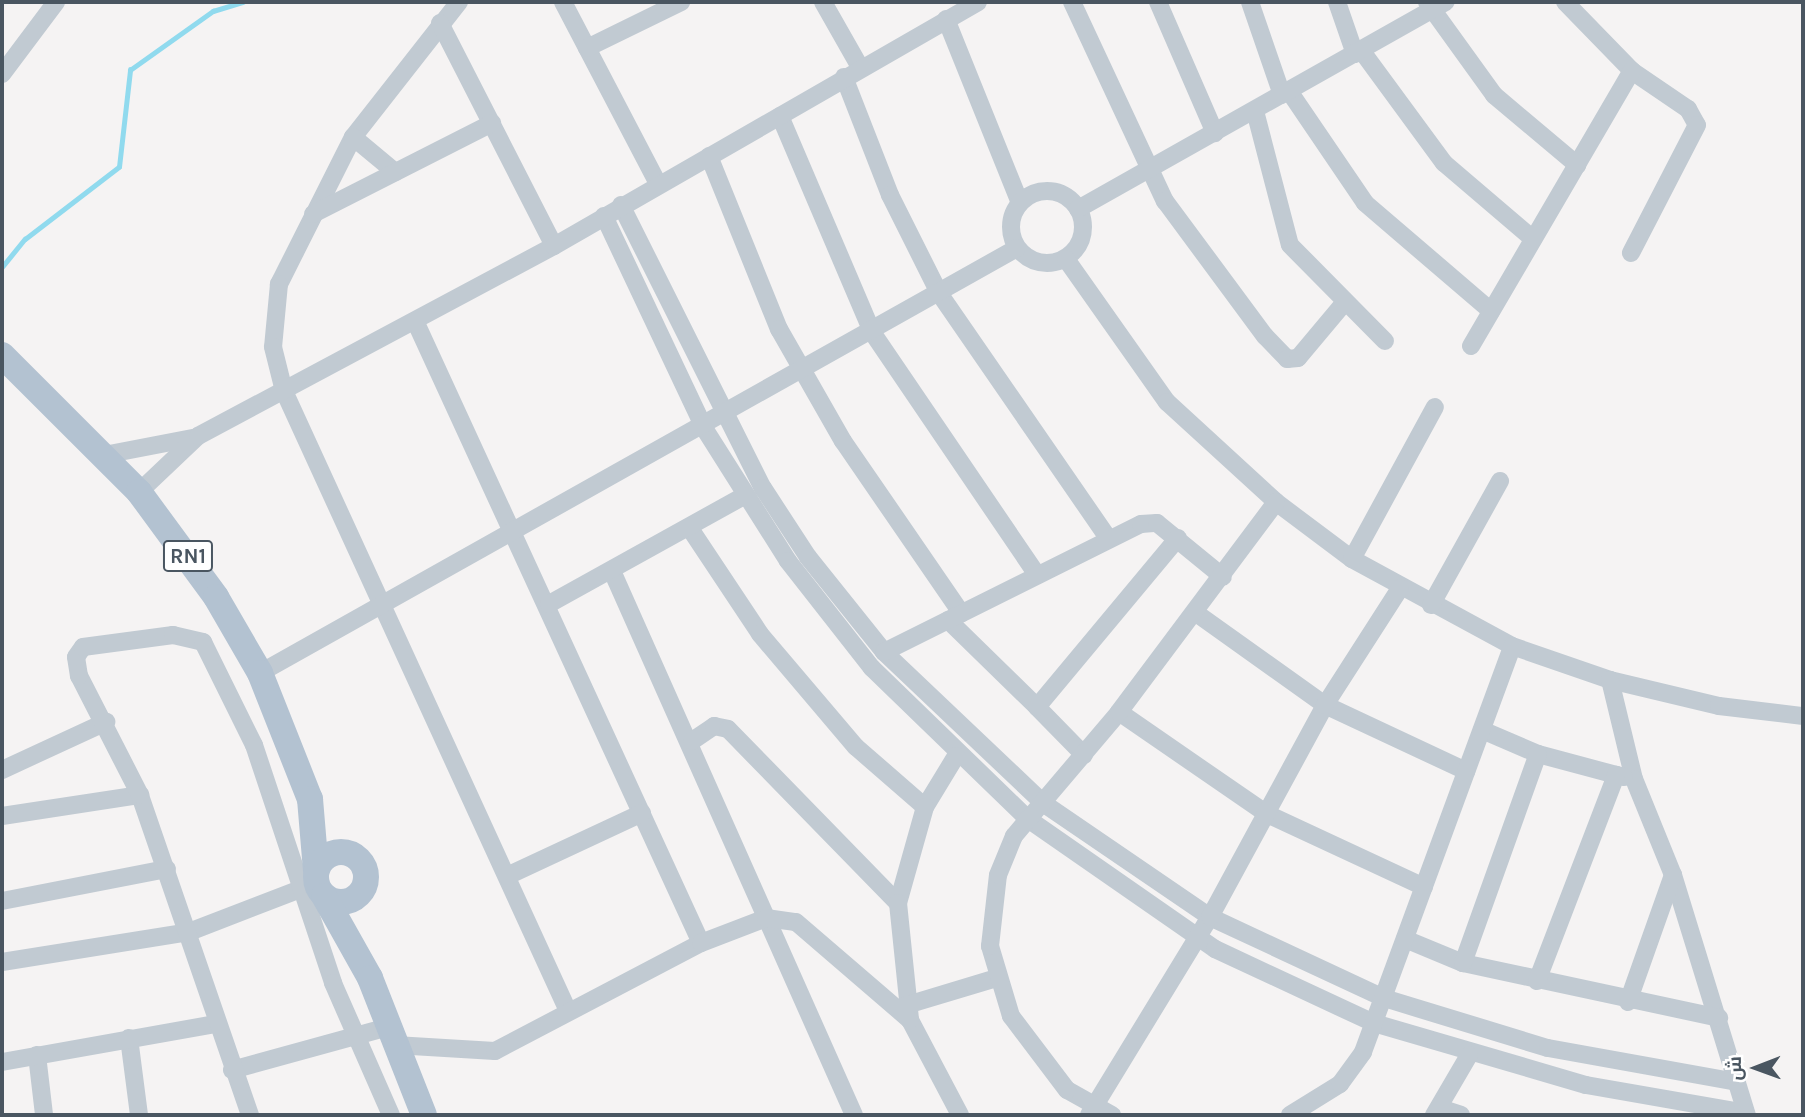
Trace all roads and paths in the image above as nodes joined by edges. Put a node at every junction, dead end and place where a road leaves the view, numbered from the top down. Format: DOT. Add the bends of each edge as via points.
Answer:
graph roads {
  1 [pos="56,2"];
  2 [pos="459,2"];
  3 [pos="563,2"];
  4 [pos="681,2"];
  5 [pos="823,2"];
  6 [pos="1072,2"];
  7 [pos="1158,2"];
  8 [pos="1250,2"];
  9 [pos="1337,2"];
  10 [pos="1565,2"];
  11 [pos="966,4"];
  12 [pos="1435,5"];
  13 [pos="946,19"];
  14 [pos="440,23"];
  15 [pos="586,48"];
  16 [pos="1358,52"];
  17 [pos="860,67"];
  18 [pos="1632,71"];
  19 [pos="2,74"];
  20 [pos="844,77"];
  21 [pos="1286,93"];
  22 [pos="1255,111"];
  23 [pos="780,116"];
  24 [pos="492,123"];
  25 [pos="1215,133"];
  26 [pos="354,137"];
  27 [pos="709,156"];
  28 [pos="1577,165"];
  29 [pos="1147,171"];
  30 [pos="395,172"];
  31 [pos="658,184"];
  32 [pos="1020,203"];
  33 [pos="621,205"];
  34 [pos="1078,209"];
  35 [pos="313,214"];
  36 [pos="604,216"];
  37 [pos="1533,239"];
  38 [pos="554,246"];
  39 [pos="1017,248"];
  40 [pos="1631,253"];
  41 [pos="1066,258"];
  42 [pos="939,293"];
  43 [pos="1345,302"];
  44 [pos="1491,311"];
  45 [pos="416,323"];
  46 [pos="872,332"];
  47 [pos="1385,341"];
  48 [pos="1471,346"];
  49 [pos="2,355"];
  50 [pos="803,371"];
  51 [pos="284,391"];
  52 [pos="1435,407"];
  53 [pos="725,416"];
  54 [pos="704,428"];
  55 [pos="198,436"];
  56 [pos="104,454"];
  57 [pos="1500,481"];
  58 [pos="139,492"];
  59 [pos="744,496"];
  60 [pos="1276,502"];
  61 [pos="691,530"];
  62 [pos="515,531"];
  63 [pos="1178,538"];
  64 [pos="1109,539"];
  65 [pos="1352,559"];
  66 [pos="612,571"];
  67 [pos="1037,575"];
  68 [pos="1223,576"];
  69 [pos="1400,588"];
  70 [pos="548,604"];
  71 [pos="1431,605"];
  72 [pos="383,607"];
  73 [pos="1196,613"];
  74 [pos="955,617"];
  75 [pos="1512,646"];
  76 [pos="884,652"];
  77 [pos="260,673"];
  78 [pos="1610,680"];
  79 [pos="1325,705"];
  80 [pos="1037,707"];
  81 [pos="1119,712"];
  82 [pos="1803,716"];
  83 [pos="106,722"];
  84 [pos="1482,730"];
  85 [pos="692,741"];
  86 [pos="1538,754"];
  87 [pos="1084,755"];
  88 [pos="956,756"];
  89 [pos="2,770"];
  90 [pos="1466,771"];
  91 [pos="1616,775"];
  92 [pos="1634,779"];
  93 [pos="140,794"];
  94 [pos="310,800"];
  95 [pos="1042,803"];
  96 [pos="925,807"];
  97 [pos="642,813"];
  98 [pos="1267,814"];
  99 [pos="2,816"];
  100 [pos="1028,820"];
  101 [pos="351,854"];
  102 [pos="167,869"];
  103 [pos="1673,875"];
  104 [pos="507,876"];
  105 [pos="314,885"];
  106 [pos="1424,887"];
  107 [pos="360,893"];
  108 [pos="2,901"];
  109 [pos="898,903"];
  110 [pos="1210,916"];
  111 [pos="766,918"];
  112 [pos="189,932"];
  113 [pos="1197,938"];
  114 [pos="1405,939"];
  115 [pos="701,943"];
  116 [pos="2,962"];
  117 [pos="1463,963"];
  118 [pos="370,978"];
  119 [pos="997,978"];
  120 [pos="1537,981"];
  121 [pos="1384,998"];
  122 [pos="1628,1002"];
  123 [pos="568,1011"];
  124 [pos="908,1013"];
  125 [pos="1719,1018"];
  126 [pos="1374,1023"];
  127 [pos="215,1024"];
  128 [pos="356,1034"];
  129 [pos="391,1036"];
  130 [pos="129,1038"];
  131 [pos="37,1055"];
  132 [pos="1469,1055"];
  133 [pos="2,1062"];
  134 [pos="232,1070"];
  135 [pos="1737,1082"];
  136 [pos="1091,1111"];
  137 [pos="1437,1112"];
  138 [pos="1746,1114"];
  139 [pos="44,1115"];
  140 [pos="139,1115"];
  141 [pos="250,1115"];
  142 [pos="391,1115"];
  143 [pos="424,1115"];
  144 [pos="854,1115"];
  145 [pos="960,1115"];
  146 [pos="1112,1115"];
  147 [pos="1290,1115"];
  148 [pos="1461,1115"];
  1 -- 19 [label="street"];
  2 -- 14 [label="street"];
  3 -- 15 [label="street"];
  4 -- 15 [label="street"];
  5 -- 17 [label="street"];
  6 -- 29 [label="street"];
  7 -- 25 [label="street"];
  8 -- 21 [label="street"];
  9 -- 16 [label="street"];
  10 -- 18 [label="street"];
  11 -- 13 [label="street"];
  12 -- 16 [label="street"];
  12 -- 28 [label="street" via="1494,95"];
  13 -- 17 [label="street"];
  13 -- 32 [label="street"];
  14 -- 24 [label="street"];
  14 -- 26 [label="street"];
  15 -- 31 [label="street"];
  16 -- 21 [label="street"];
  16 -- 37 [label="street" via="1444,163"];
  17 -- 20 [label="street"];
  18 -- 28 [label="street"];
  18 -- 40 [label="street" via="1688,109 1697,125"];
  20 -- 23 [label="street"];
  20 -- 42 [label="street" via="890,195"];
  21 -- 22 [label="street"];
  21 -- 44 [label="street" via="1365,203"];
  22 -- 25 [label="street"];
  22 -- 43 [label="street" via="1290,245"];
  23 -- 27 [label="street"];
  23 -- 46 [label="street"];
  24 -- 30 [label="street"];
  24 -- 38 [label="street"];
  25 -- 29 [label="street"];
  26 -- 30 [label="street"];
  26 -- 35 [label="street"];
  27 -- 31 [label="street"];
  27 -- 50 [label="street" via="779,329"];
  28 -- 37 [label="street"];
  29 -- 34 [label="street"];
  29 -- 43 [label="street" via="1210,269 1287,359 1298,358"];
  30 -- 35 [label="street"];
  31 -- 33 [label="street"];
  32 -- 34 [label="street" via="1053,191"];
  32 -- 39 [label="street" via="1010,225"];
  33 -- 36 [label="street"];
  33 -- 53 [label="street"];
  34 -- 41 [label="street" via="1083,234"];
  35 -- 51 [label="street" via="279,284 274,316"];
  36 -- 38 [label="street"];
  36 -- 54 [label="street"];
  37 -- 44 [label="street"];
  38 -- 45 [label="street"];
  39 -- 41 [label="street" via="1034,262"];
  39 -- 42 [label="street"];
  41 -- 60 [label="street" via="1167,402"];
  42 -- 46 [label="street"];
  42 -- 64 [label="street"];
  43 -- 47 [label="street"];
  44 -- 48 [label="street"];
  45 -- 51 [label="street"];
  45 -- 62 [label="street"];
  46 -- 50 [label="street"];
  46 -- 67 [label="street"];
  49 -- 56 [label="main road, RN1"];
  50 -- 53 [label="street"];
  50 -- 74 [label="street"];
  51 -- 55 [label="street"];
  51 -- 72 [label="street"];
  52 -- 65 [label="street"];
  53 -- 54 [label="street"];
  53 -- 76 [label="street" via="808,556"];
  54 -- 59 [label="street"];
  54 -- 62 [label="street"];
  55 -- 56 [label="street"];
  55 -- 58 [label="street"];
  56 -- 58 [label="main road, RN1"];
  57 -- 71 [label="street"];
  58 -- 77 [label="main road, RN1" via="216,597"];
  59 -- 61 [label="street"];
  59 -- 88 [label="street" via="834,622"];
  60 -- 65 [label="street"];
  60 -- 68 [label="street"];
  61 -- 66 [label="street"];
  61 -- 96 [label="street" via="760,634 812,696 856,747"];
  62 -- 70 [label="street"];
  62 -- 72 [label="street"];
  63 -- 64 [label="street" via="1152,522"];
  63 -- 68 [label="street"];
  63 -- 80 [label="street"];
  64 -- 67 [label="street"];
  65 -- 69 [label="street"];
  66 -- 70 [label="street"];
  66 -- 85 [label="street"];
  67 -- 74 [label="street"];
  68 -- 73 [label="street"];
  69 -- 71 [label="street"];
  69 -- 79 [label="street"];
  70 -- 97 [label="street"];
  71 -- 75 [label="street"];
  72 -- 77 [label="street"];
  72 -- 104 [label="street"];
  73 -- 79 [label="street"];
  73 -- 81 [label="street"];
  74 -- 76 [label="street"];
  74 -- 80 [label="street"];
  75 -- 78 [label="street"];
  75 -- 84 [label="street"];
  76 -- 95 [label="street"];
  77 -- 94 [label="main road, RN1"];
  78 -- 82 [label="street" via="1719,706"];
  78 -- 92 [label="street"];
  79 -- 90 [label="street"];
  79 -- 98 [label="street"];
  80 -- 87 [label="street"];
  81 -- 87 [label="street"];
  81 -- 98 [label="street"];
  83 -- 89 [label="street"];
  83 -- 93 [label="street"];
  83 -- 105 [label="street" via="79,676 78,651 173,635 203,642 254,745"];
  84 -- 86 [label="street"];
  84 -- 90 [label="street"];
  85 -- 109 [label="street" via="714,726 728,729"];
  85 -- 111 [label="street"];
  86 -- 91 [label="street"];
  86 -- 117 [label="street"];
  87 -- 95 [label="street"];
  88 -- 96 [label="street"];
  88 -- 100 [label="street"];
  90 -- 106 [label="street"];
  91 -- 92 [label="street"];
  91 -- 120 [label="street"];
  92 -- 103 [label="street"];
  93 -- 99 [label="street"];
  93 -- 102 [label="street"];
  94 -- 101 [label="main road, RN1"];
  94 -- 105 [label="main road, RN1"];
  95 -- 100 [label="street"];
  95 -- 110 [label="street"];
  96 -- 109 [label="street"];
  97 -- 104 [label="street"];
  97 -- 115 [label="street"];
  98 -- 106 [label="street"];
  98 -- 110 [label="street"];
  100 -- 113 [label="street"];
  100 -- 119 [label="street" via="1014,836 992,902"];
  101 -- 105 [label="main road" via="326,856"];
  101 -- 107 [label="main road, RN1" via="365,871"];
  102 -- 108 [label="street"];
  102 -- 112 [label="street"];
  103 -- 122 [label="street"];
  103 -- 125 [label="street"];
  104 -- 123 [label="street"];
  105 -- 107 [label="main road" via="343,902"];
  105 -- 112 [label="street"];
  105 -- 118 [label="main road, RN1"];
  105 -- 128 [label="street"];
  106 -- 114 [label="street"];
  107 -- 118 [label="main road, RN1"];
  109 -- 124 [label="street"];
  110 -- 113 [label="street"];
  110 -- 121 [label="street"];
  111 -- 115 [label="street"];
  111 -- 124 [label="street" via="796,922"];
  111 -- 144 [label="street"];
  112 -- 116 [label="street"];
  112 -- 127 [label="street"];
  113 -- 126 [label="street"];
  113 -- 136 [label="street"];
  114 -- 117 [label="street"];
  114 -- 121 [label="street"];
  115 -- 123 [label="street"];
  117 -- 120 [label="street"];
  118 -- 129 [label="main road, RN1"];
  119 -- 124 [label="street"];
  119 -- 136 [label="street" via="1034,1054"];
  120 -- 122 [label="street"];
  121 -- 126 [label="street"];
  121 -- 135 [label="street" via="1548,1048"];
  122 -- 125 [label="street"];
  123 -- 129 [label="street" via="495,1051"];
  124 -- 145 [label="street"];
  125 -- 135 [label="street"];
  126 -- 132 [label="street"];
  126 -- 147 [label="street" via="1340,1084"];
  127 -- 130 [label="street"];
  127 -- 134 [label="street"];
  128 -- 129 [label="street"];
  128 -- 134 [label="street"];
  128 -- 142 [label="street"];
  129 -- 143 [label="main road, RN1"];
  130 -- 131 [label="street"];
  130 -- 140 [label="street"];
  131 -- 133 [label="street"];
  131 -- 139 [label="street"];
  132 -- 137 [label="street"];
  132 -- 138 [label="street" via="1628,1094"];
  134 -- 141 [label="street"];
  135 -- 138 [label="street"];
  136 -- 146 [label="street"];
  137 -- 148 [label="street"];
}
